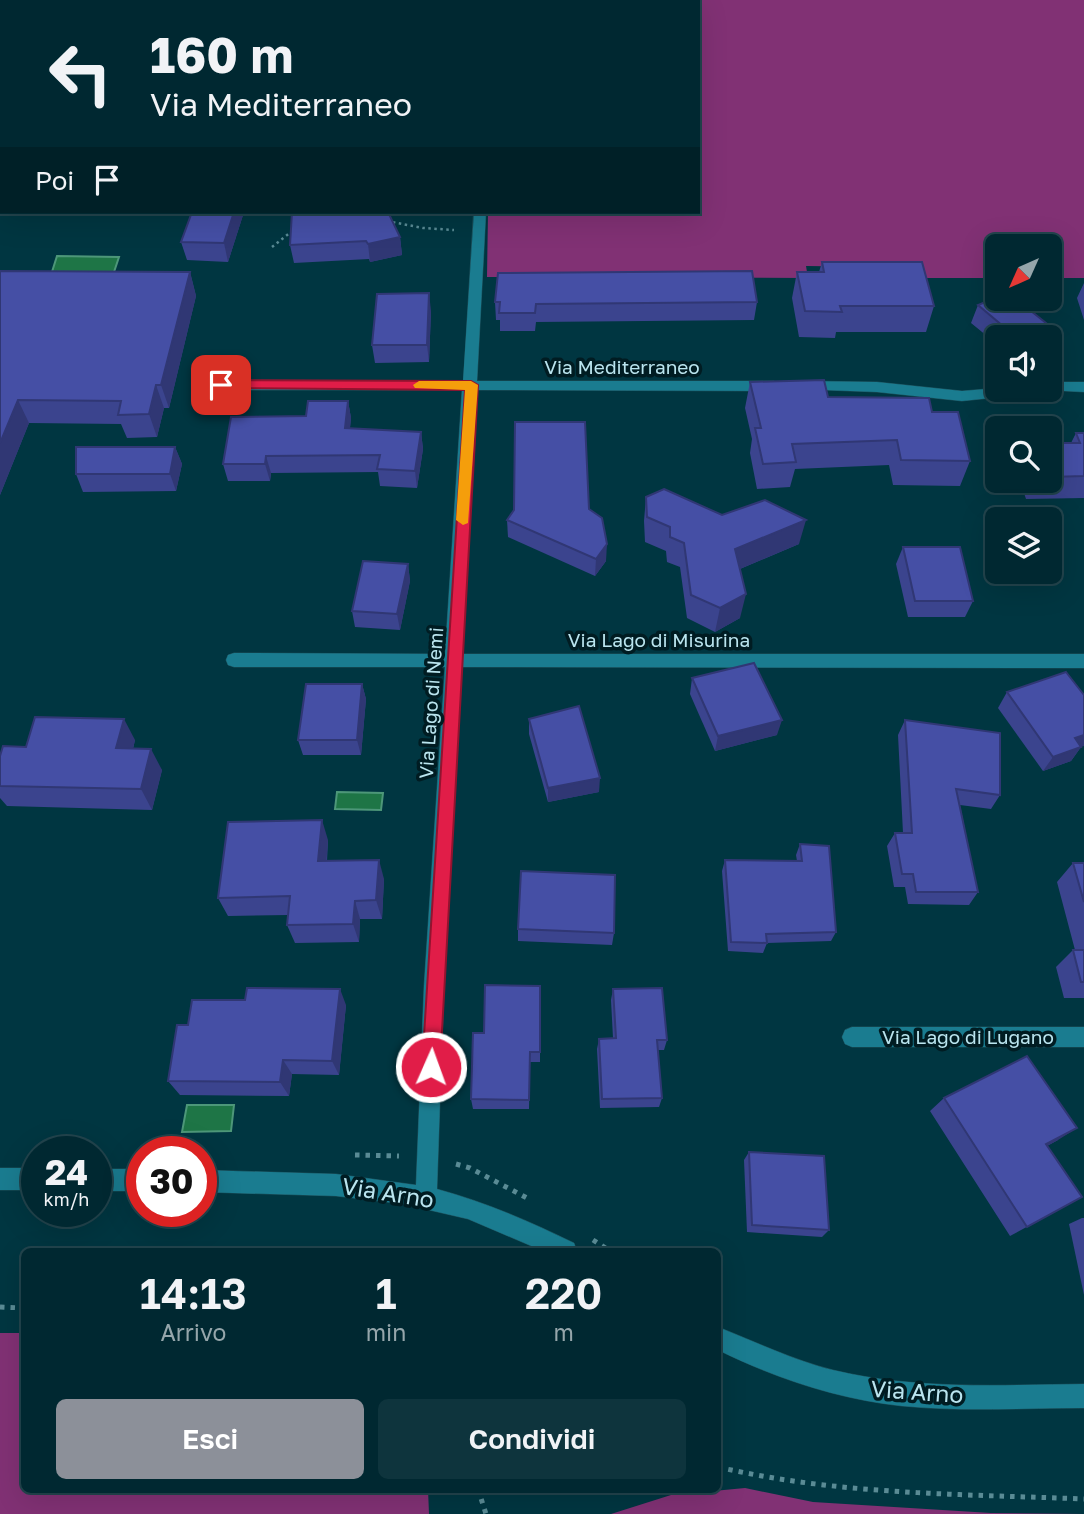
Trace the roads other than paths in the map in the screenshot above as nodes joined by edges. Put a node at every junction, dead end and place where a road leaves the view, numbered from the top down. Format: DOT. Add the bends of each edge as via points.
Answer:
graph roads {
  1 [pos="480,214"];
  2 [pos="221,385"];
  3 [pos="471,385"];
  4 [pos="1062,387"];
  5 [pos="1084,387"];
  6 [pos="985,394"];
  7 [pos="234,660"];
  8 [pos="455,661"];
  9 [pos="1084,661"];
  10 [pos="852,1037"];
  11 [pos="1084,1037"];
  12 [pos="0,1179"];
  13 [pos="21,1179"];
  14 [pos="217,1181"];
  15 [pos="426,1197"];
  16 [pos="560,1248"];
  17 [pos="721,1339"];
  18 [pos="1084,1396"];
  1 -- 3 [label="street, Via Lago di Nemi"];
  2 -- 3 [label="street, Via Mediterraneo"];
  3 -- 6 [label="street, Via Mediterraneo" via="873,387 962,396"];
  3 -- 8 [label="street, Via Lago di Nemi"];
  4 -- 5 [label="street"];
  7 -- 8 [label="street, Via Lago di Misurina"];
  8 -- 9 [label="street, Via Lago di Misurina"];
  8 -- 15 [label="street, Via Lago di Nemi"];
  10 -- 11 [label="street, Via Lago di Lugano"];
  12 -- 13 [label="street"];
  14 -- 15 [label="street, Via Arno" via="308,1182"];
  15 -- 16 [label="street, Via Arno" via="488,1215"];
  17 -- 18 [label="street, Via Arno" via="819,1378 869,1389 930,1396"];
}
